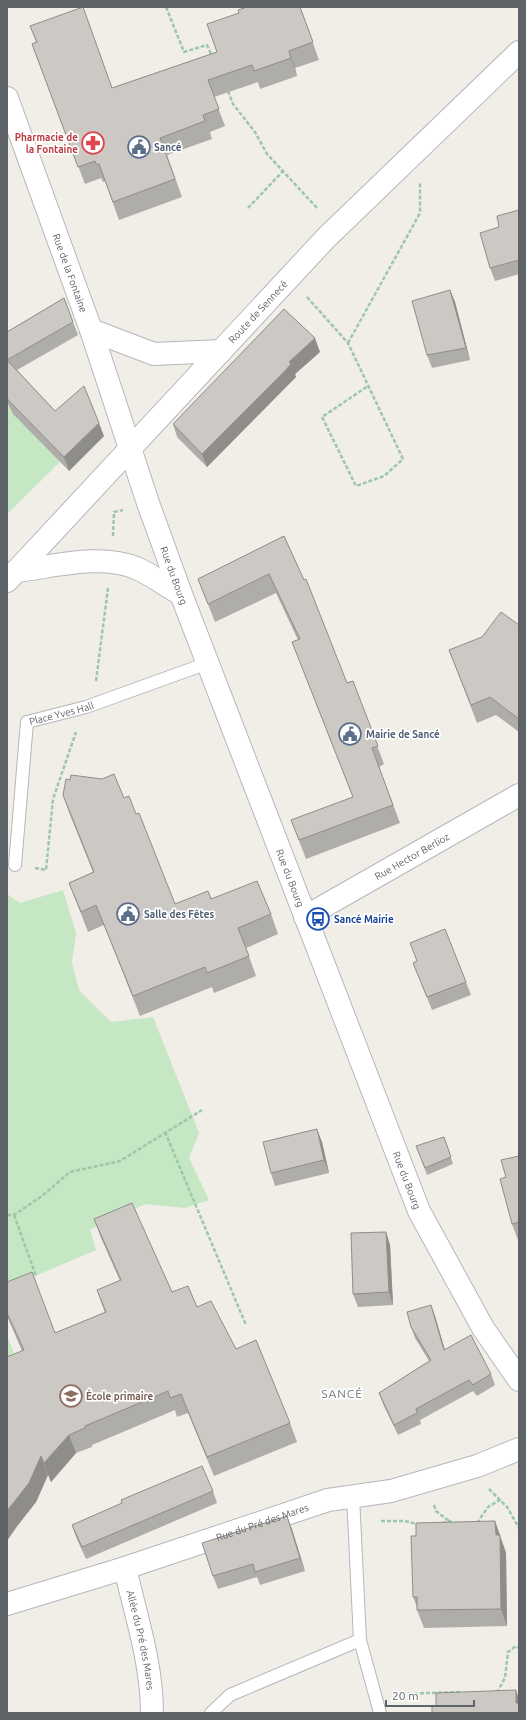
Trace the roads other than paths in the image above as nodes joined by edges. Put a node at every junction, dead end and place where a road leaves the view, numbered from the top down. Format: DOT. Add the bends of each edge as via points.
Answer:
graph roads {
  1 [pos="519,52"];
  2 [pos="7,98"];
  3 [pos="91,330"];
  4 [pos="221,351"];
  5 [pos="130,449"];
  6 [pos="12,576"];
  7 [pos="181,594"];
  8 [pos="208,663"];
  9 [pos="519,795"];
  10 [pos="15,865"];
  11 [pos="305,917"];
  12 [pos="519,1380"];
  13 [pos="519,1449"];
  14 [pos="353,1496"];
  15 [pos="125,1568"];
  16 [pos="7,1604"];
  17 [pos="360,1640"];
  18 [pos="152,1713"];
  19 [pos="212,1713"];
  20 [pos="380,1713"];
  1 -- 4 [label="street, Route de Sennecé" via="336,229"];
  2 -- 3 [label="street, Rue de la Fontaine"];
  3 -- 4 [label="street" via="154,354"];
  3 -- 5 [label="street, Rue de la Fontaine"];
  4 -- 5 [label="street, Route de Sennecé"];
  5 -- 6 [label="street, Route de Sennecé"];
  5 -- 7 [label="street, Rue du Bourg"];
  6 -- 7 [label="street" via="90,561 111,561 135,568"];
  7 -- 8 [label="street, Rue du Bourg"];
  8 -- 10 [label="lane, Place Yves Hall" via="86,708 27,722"];
  8 -- 11 [label="street, Rue du Bourg"];
  9 -- 11 [label="street, Rue Hector Berlioz"];
  11 -- 12 [label="street, Rue du Bourg" via="419,1211 483,1328"];
  13 -- 14 [label="street, Rue du Pré des Mares" via="477,1466 391,1491"];
  14 -- 15 [label="street, Rue du Pré des Mares" via="328,1500"];
  14 -- 17 [label="lane"];
  15 -- 16 [label="street, Rue du Pré des Mares"];
  15 -- 18 [label="street, Allée du Pré des Mares" via="146,1656 152,1693"];
  17 -- 19 [label="lane" via="230,1695"];
  17 -- 20 [label="lane"];
}
